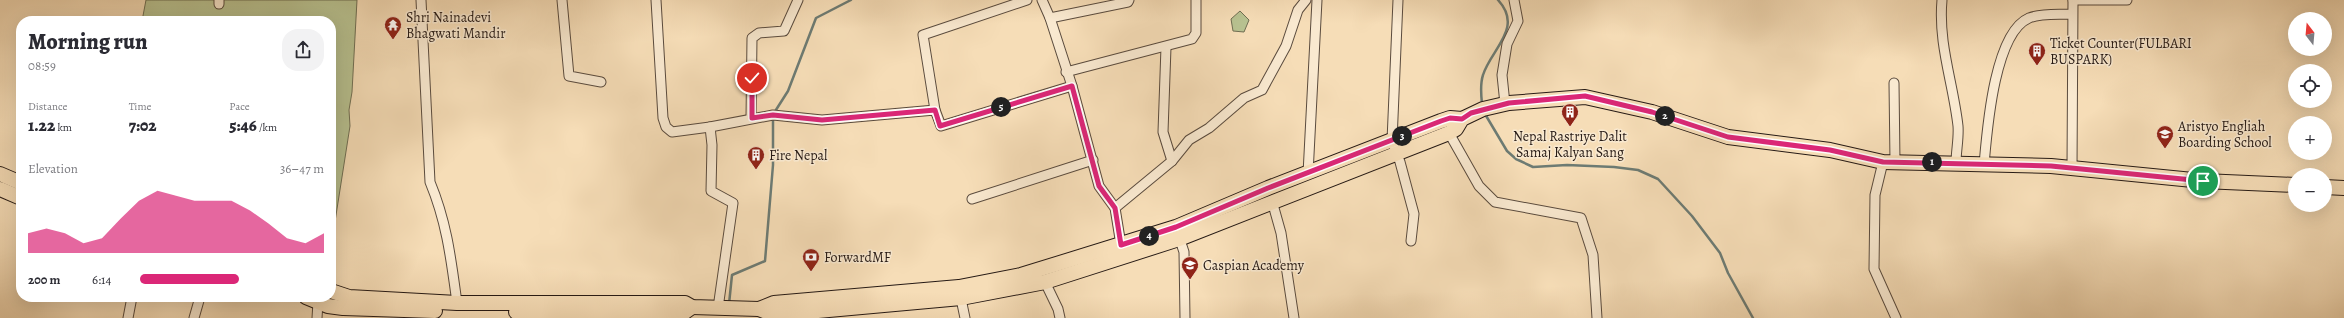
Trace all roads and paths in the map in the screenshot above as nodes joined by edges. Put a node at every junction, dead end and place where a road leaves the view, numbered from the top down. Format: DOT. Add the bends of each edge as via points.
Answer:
graph roads {
  1 [pos="420,0"];
  2 [pos="562,0"];
  3 [pos="656,0"];
  4 [pos="798,0"];
  5 [pos="1028,0"];
  6 [pos="1042,0"];
  7 [pos="1129,0"];
  8 [pos="1196,0"];
  9 [pos="1306,0"];
  10 [pos="1317,0"];
  11 [pos="1398,0"];
  12 [pos="1514,0"];
  13 [pos="1942,0"];
  14 [pos="2073,0"];
  15 [pos="2127,0"];
  16 [pos="2072,14"];
  17 [pos="1050,18"];
  18 [pos="1166,47"];
  19 [pos="1066,72"];
  20 [pos="601,82"];
  21 [pos="1894,83"];
  22 [pos="1072,86"];
  23 [pos="1505,104"];
  24 [pos="935,110"];
  25 [pos="752,118"];
  26 [pos="1462,119"];
  27 [pos="710,127"];
  28 [pos="1449,133"];
  29 [pos="1393,147"];
  30 [pos="1093,160"];
  31 [pos="1172,161"];
  32 [pos="1889,162"];
  33 [pos="1956,163"];
  34 [pos="1984,165"];
  35 [pos="2072,168"];
  36 [pos="0,174"];
  37 [pos="1308,174"];
  38 [pos="16,182"];
  39 [pos="2288,185"];
  40 [pos="2332,187"];
  41 [pos="2344,188"];
  42 [pos="0,189"];
  43 [pos="16,196"];
  44 [pos="972,199"];
  45 [pos="1272,201"];
  46 [pos="1115,208"];
  47 [pos="1177,233"];
  48 [pos="1411,242"];
  49 [pos="1121,245"];
  50 [pos="1045,282"];
  51 [pos="960,292"];
  52 [pos="336,293"];
  53 [pos="131,302"];
  54 [pos="199,302"];
  55 [pos="313,302"];
  56 [pos="322,302"];
  57 [pos="457,303"];
  58 [pos="692,307"];
  59 [pos="720,308"];
  60 [pos="534,315"];
  61 [pos="128,318"];
  62 [pos="194,318"];
  63 [pos="317,318"];
  64 [pos="965,318"];
  65 [pos="1060,318"];
  66 [pos="1185,318"];
  67 [pos="1294,318"];
  68 [pos="1597,318"];
  69 [pos="1896,318"];
  1 -- 57 [label="street" via="430,182 447,233"];
  2 -- 20 [label="street" via="569,76"];
  3 -- 27 [label="street" via="663,118 666,128 672,132"];
  4 -- 25 [label="street" via="784,31 759,33 752,38"];
  5 -- 24 [label="street" via="923,35"];
  6 -- 17 [label="street"];
  7 -- 17 [label="street"];
  8 -- 18 [label="street" via="1196,33 1192,39"];
  9 -- 31 [label="street" via="1298,10 1286,46 1262,90 1244,98 1209,128 1189,140"];
  10 -- 37 [label="street"];
  11 -- 29 [label="street"];
  12 -- 23 [label="street" via="1518,21 1507,44 1502,75"];
  13 -- 33 [label="street" via="1942,42 1958,127"];
  14 -- 15 [label="street"];
  14 -- 16 [label="street"];
  16 -- 34 [label="street" via="2029,18 2013,32 1990,101"];
  16 -- 35 [label="street"];
  17 -- 19 [label="street"];
  18 -- 19 [label="street" via="1131,53"];
  18 -- 31 [label="street" via="1163,132"];
  19 -- 22 [label="street"];
  21 -- 32 [label="street"];
  22 -- 24 [label="street" via="940,126"];
  22 -- 30 [label="street"];
  23 -- 26 [label="main road" via="1471,113"];
  23 -- 32 [label="main road" via="1585,96 1652,112 1728,137 1830,150"];
  24 -- 25 [label="street" via="822,120 773,115"];
  25 -- 27 [label="street"];
  26 -- 28 [label="main road" via="1456,129"];
  26 -- 29 [label="main road" via="1450,118"];
  27 -- 59 [label="street" via="711,191 733,203"];
  28 -- 29 [label="main road"];
  28 -- 68 [label="street" via="1479,186 1495,202 1581,218 1593,255"];
  29 -- 37 [label="main road"];
  29 -- 45 [label="main road"];
  29 -- 48 [label="street" via="1400,162 1414,214"];
  30 -- 44 [label="street"];
  30 -- 46 [label="street" via="1099,186"];
  31 -- 46 [label="street"];
  32 -- 33 [label="main road"];
  32 -- 69 [label="street" via="1875,195 1874,269"];
  33 -- 34 [label="main road"];
  34 -- 35 [label="main road"];
  35 -- 39 [label="main road" via="2203,181"];
  36 -- 38 [label="main road"];
  37 -- 47 [label="main road"];
  40 -- 41 [label="main road"];
  42 -- 43 [label="main road"];
  45 -- 47 [label="main road"];
  45 -- 67 [label="street" via="1281,233"];
  46 -- 49 [label="street"];
  47 -- 49 [label="main road"];
  47 -- 50 [label="main road"];
  47 -- 66 [label="street" via="1184,252"];
  49 -- 51 [label="main road"];
  50 -- 51 [label="main road"];
  50 -- 65 [label="street"];
  51 -- 59 [label="main road" via="774,303 752,309"];
  51 -- 64 [label="street"];
  52 -- 57 [label="main road" via="349,297"];
  53 -- 61 [label="street"];
  54 -- 62 [label="street"];
  55 -- 63 [label="street"];
  56 -- 60 [label="main road" via="343,308"];
  57 -- 58 [label="main road" via="685,303"];
  58 -- 59 [label="main road"];
  58 -- 60 [label="main road" via="685,312 677,313"];
}
